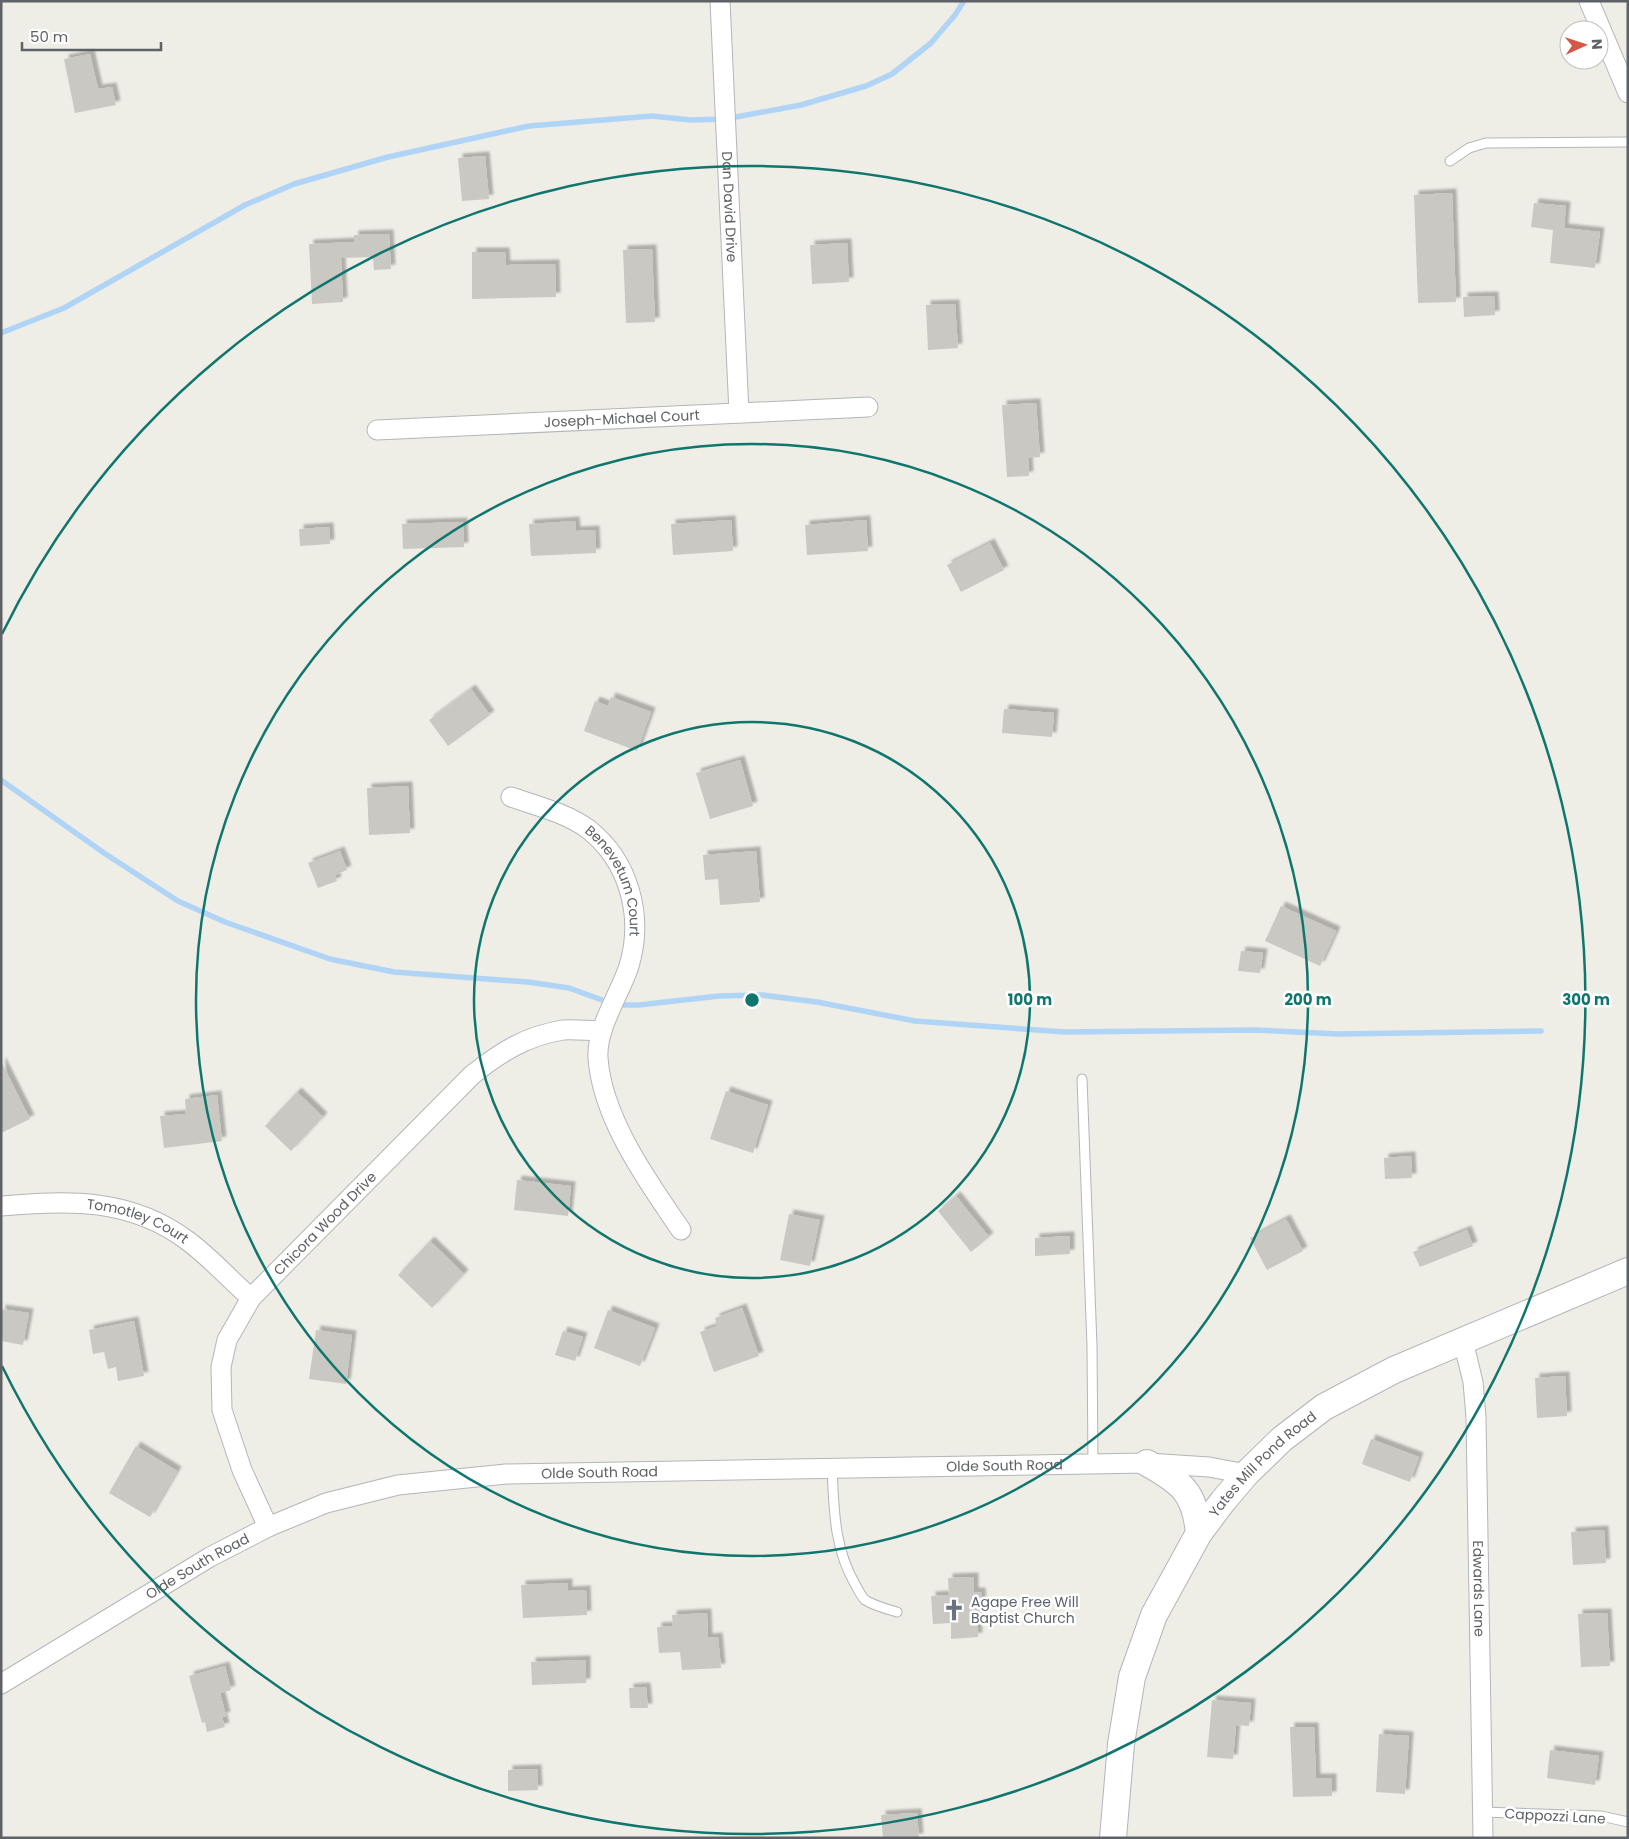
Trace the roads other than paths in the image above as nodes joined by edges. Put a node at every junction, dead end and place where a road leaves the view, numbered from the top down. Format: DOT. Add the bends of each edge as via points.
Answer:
graph roads {
  1 [pos="720,1"];
  2 [pos="1589,1"];
  3 [pos="1628,93"];
  4 [pos="1628,142"];
  5 [pos="1450,161"];
  6 [pos="868,407"];
  7 [pos="739,413"];
  8 [pos="377,430"];
  9 [pos="511,797"];
  10 [pos="602,1031"];
  11 [pos="1082,1078"];
  12 [pos="1,1206"];
  13 [pos="681,1230"];
  14 [pos="1628,1271"];
  15 [pos="251,1298"];
  16 [pos="1463,1341"];
  17 [pos="1147,1463"];
  18 [pos="1093,1464"];
  19 [pos="832,1468"];
  20 [pos="1246,1474"];
  21 [pos="268,1527"];
  22 [pos="1199,1533"];
  23 [pos="897,1612"];
  24 [pos="1,1684"];
  25 [pos="1483,1812"];
  26 [pos="1628,1822"];
  27 [pos="1114,1838"];
  28 [pos="1483,1838"];
  1 -- 7 [label="street, Dan David Drive"];
  2 -- 3 [label="street"];
  4 -- 5 [label="lane" via="1486,143 1469,148"];
  6 -- 7 [label="street, Joseph-Michael Court"];
  7 -- 8 [label="street, Joseph-Michael Court"];
  9 -- 10 [label="street, Benevetum Court" via="560,814 588,830 615,858 629,887 636,927 629,965"];
  10 -- 13 [label="street, Benevetum Court" via="598,1057 603,1091 623,1137"];
  10 -- 15 [label="street, Chicora Wood Drive" via="564,1030 533,1036 500,1053 472,1075"];
  11 -- 18 [label="lane"];
  12 -- 15 [label="street, Tomotley Court" via="73,1202 108,1205 156,1221 189,1242"];
  14 -- 16 [label="street, Yates Mill Pond Road"];
  15 -- 21 [label="street, Chicora Wood Drive" via="227,1340 221,1367 222,1410 242,1470"];
  16 -- 20 [label="street, Yates Mill Pond Road" via="1394,1370 1324,1408 1282,1439"];
  16 -- 25 [label="street, Edwards Lane" via="1473,1382 1476,1417"];
  17 -- 18 [label="street, Olde South Road"];
  17 -- 20 [label="street, Olde South Road" via="1209,1467"];
  17 -- 22 [label="street" via="1172,1477 1187,1492 1196,1510"];
  18 -- 19 [label="street, Olde South Road"];
  19 -- 21 [label="street, Olde South Road" via="477,1476 398,1485 326,1503"];
  19 -- 23 [label="lane" via="836,1530 852,1578 864,1599"];
  20 -- 22 [label="street, Yates Mill Pond Road"];
  21 -- 24 [label="street, Olde South Road" via="210,1557"];
  22 -- 27 [label="street, Yates Mill Pond Road" via="1154,1615 1132,1677 1121,1744"];
  25 -- 26 [label="lane, Cappozzi Lane" via="1601,1816"];
  25 -- 28 [label="street, Edwards Lane"];
}
